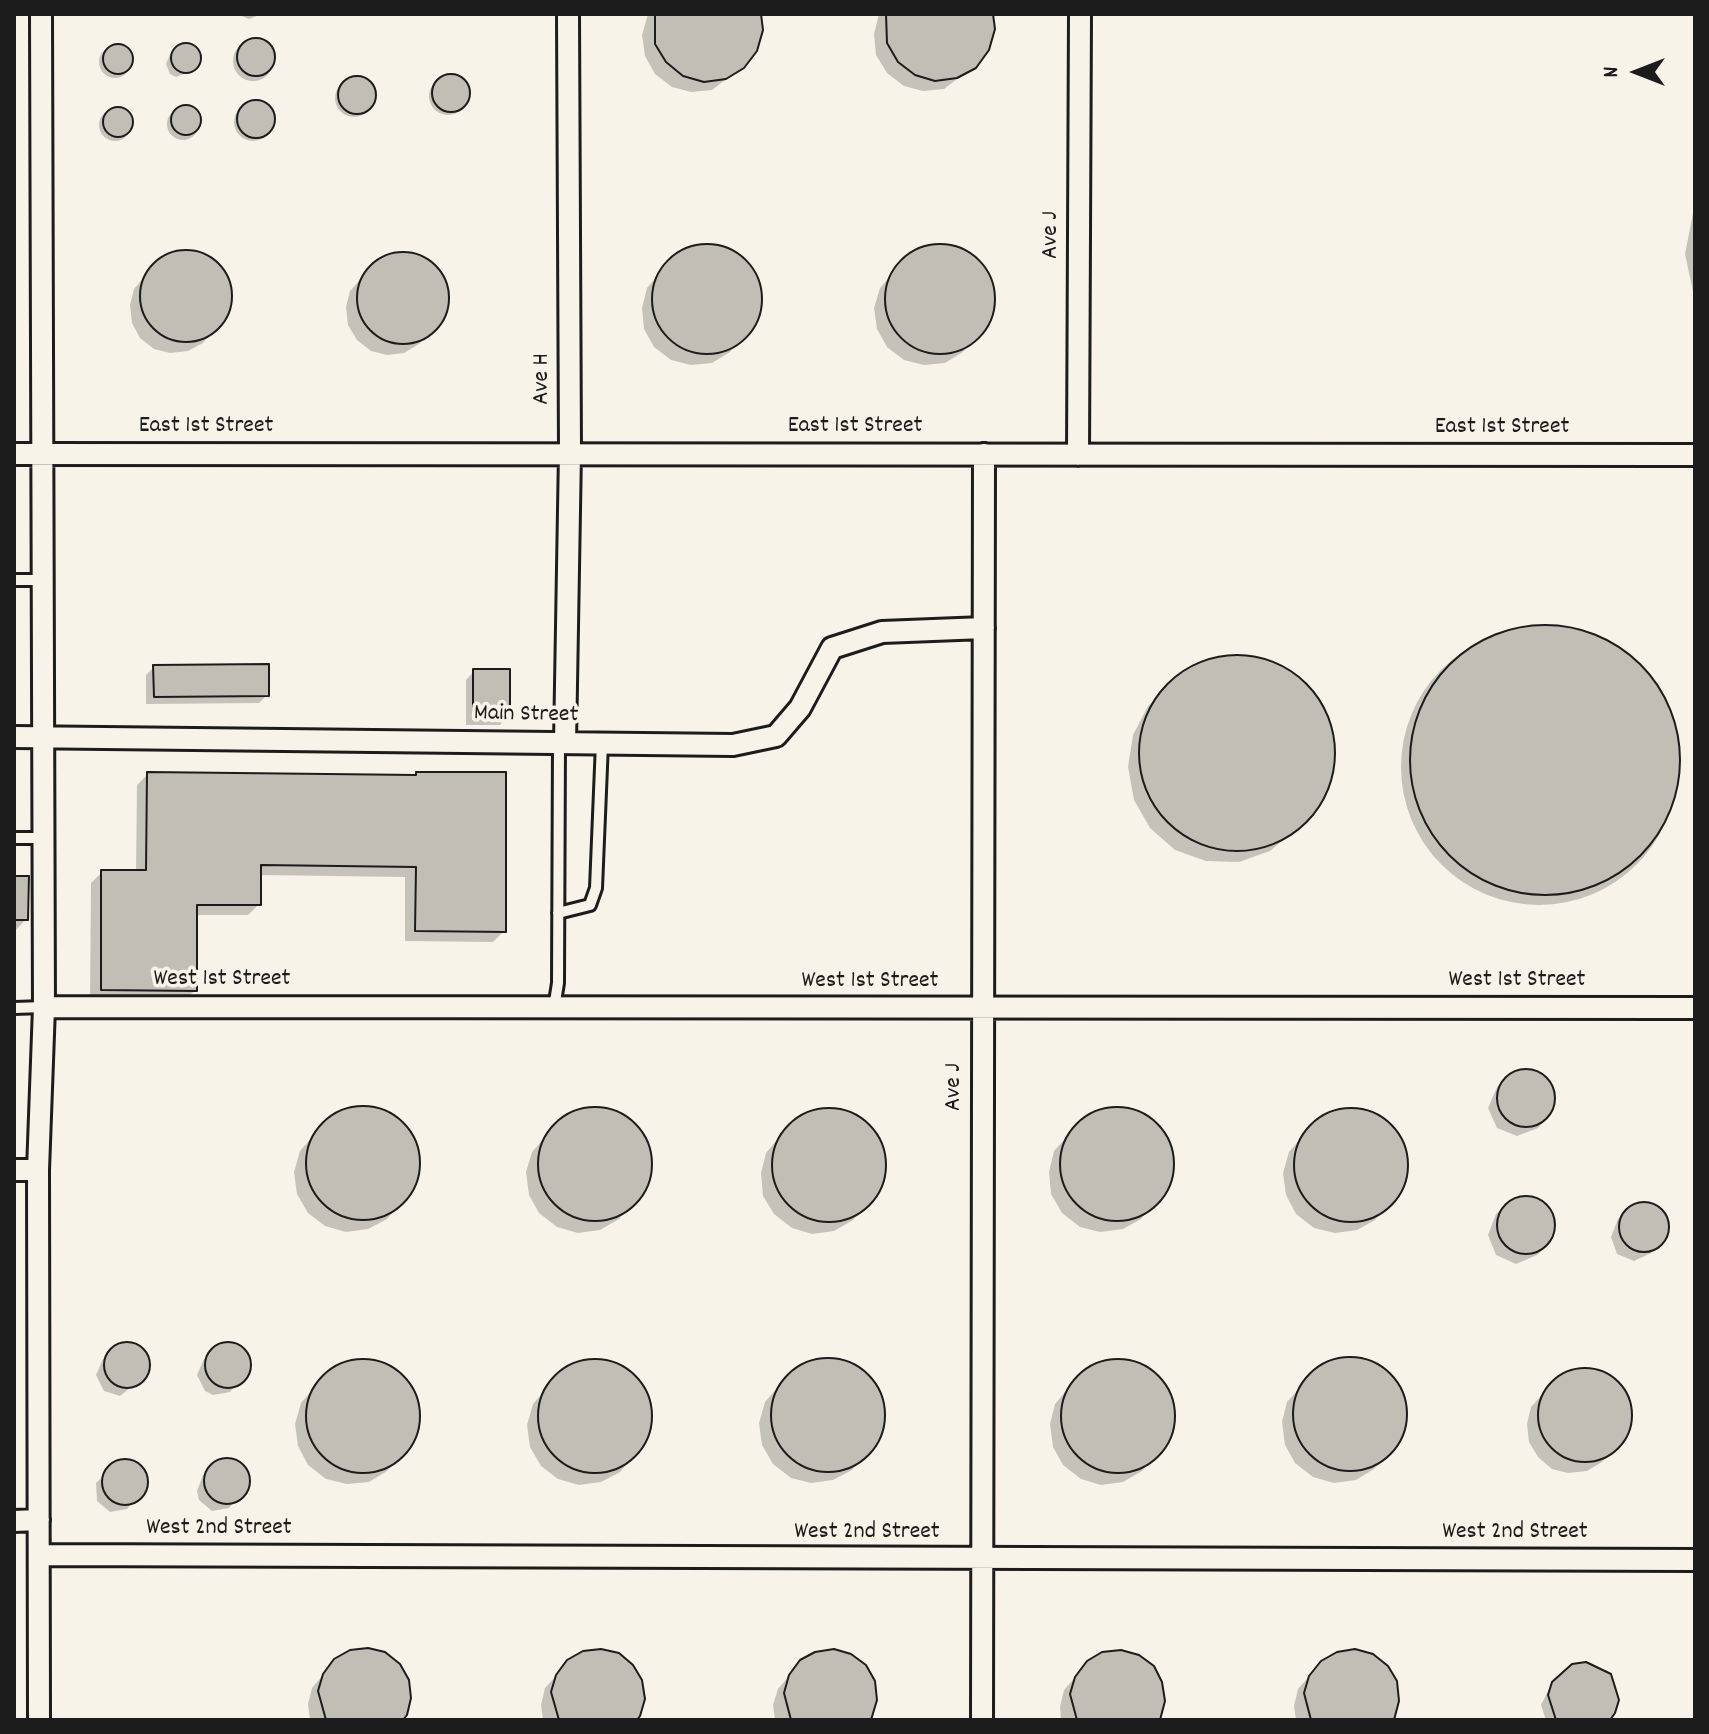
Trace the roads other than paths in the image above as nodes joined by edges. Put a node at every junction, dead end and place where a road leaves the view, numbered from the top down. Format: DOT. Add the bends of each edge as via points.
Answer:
graph roads {
  1 [pos="41,14"];
  2 [pos="568,14"];
  3 [pos="1080,14"];
  4 [pos="570,452"];
  5 [pos="14,454"];
  6 [pos="43,454"];
  7 [pos="984,454"];
  8 [pos="1078,455"];
  9 [pos="1695,455"];
  10 [pos="14,580"];
  11 [pos="43,580"];
  12 [pos="984,628"];
  13 [pos="14,737"];
  14 [pos="43,737"];
  15 [pos="562,743"];
  16 [pos="602,743"];
  17 [pos="14,838"];
  18 [pos="43,838"];
  19 [pos="558,913"];
  20 [pos="44,1007"];
  21 [pos="14,1008"];
  22 [pos="554,1008"];
  23 [pos="1695,1008"];
  24 [pos="982,1009"];
  25 [pos="14,1170"];
  26 [pos="38,1170"];
  27 [pos="39,1520"];
  28 [pos="14,1521"];
  29 [pos="39,1555"];
  30 [pos="982,1560"];
  31 [pos="1695,1560"];
  32 [pos="39,1720"];
  33 [pos="982,1720"];
  1 -- 6 [label="street"];
  2 -- 4 [label="street, Ave H"];
  3 -- 8 [label="street, Ave J"];
  4 -- 6 [label="street, East 1st Street"];
  4 -- 7 [label="street, East 1st Street"];
  4 -- 15 [label="street, Ave H"];
  5 -- 6 [label="street, East 1st Street"];
  6 -- 11 [label="street"];
  7 -- 8 [label="street, East 1st Street"];
  7 -- 12 [label="street, Ave J"];
  8 -- 9 [label="street, East 1st Street"];
  10 -- 11 [label="lane"];
  11 -- 14 [label="street"];
  12 -- 16 [label="street, Main Street" via="882,632 832,648 800,708 776,736 733,745"];
  12 -- 24 [label="street, Ave J"];
  13 -- 14 [label="street, Main Street"];
  14 -- 15 [label="street, Main Street"];
  14 -- 18 [label="street"];
  15 -- 16 [label="street, Main Street"];
  15 -- 19 [label="lane"];
  16 -- 19 [label="lane" via="596,888 590,905"];
  17 -- 18 [label="lane"];
  18 -- 20 [label="street"];
  19 -- 22 [label="lane"];
  20 -- 21 [label="lane"];
  20 -- 22 [label="street, West 1st Street"];
  20 -- 26 [label="street"];
  22 -- 24 [label="street, West 1st Street"];
  23 -- 24 [label="street, West 1st Street"];
  24 -- 30 [label="street, Ave J"];
  25 -- 26 [label="street"];
  26 -- 27 [label="street"];
  27 -- 28 [label="street"];
  27 -- 29 [label="street"];
  29 -- 30 [label="street, West 2nd Street"];
  29 -- 32 [label="street"];
  30 -- 31 [label="street, West 2nd Street"];
  30 -- 33 [label="street, Ave J"];
}
